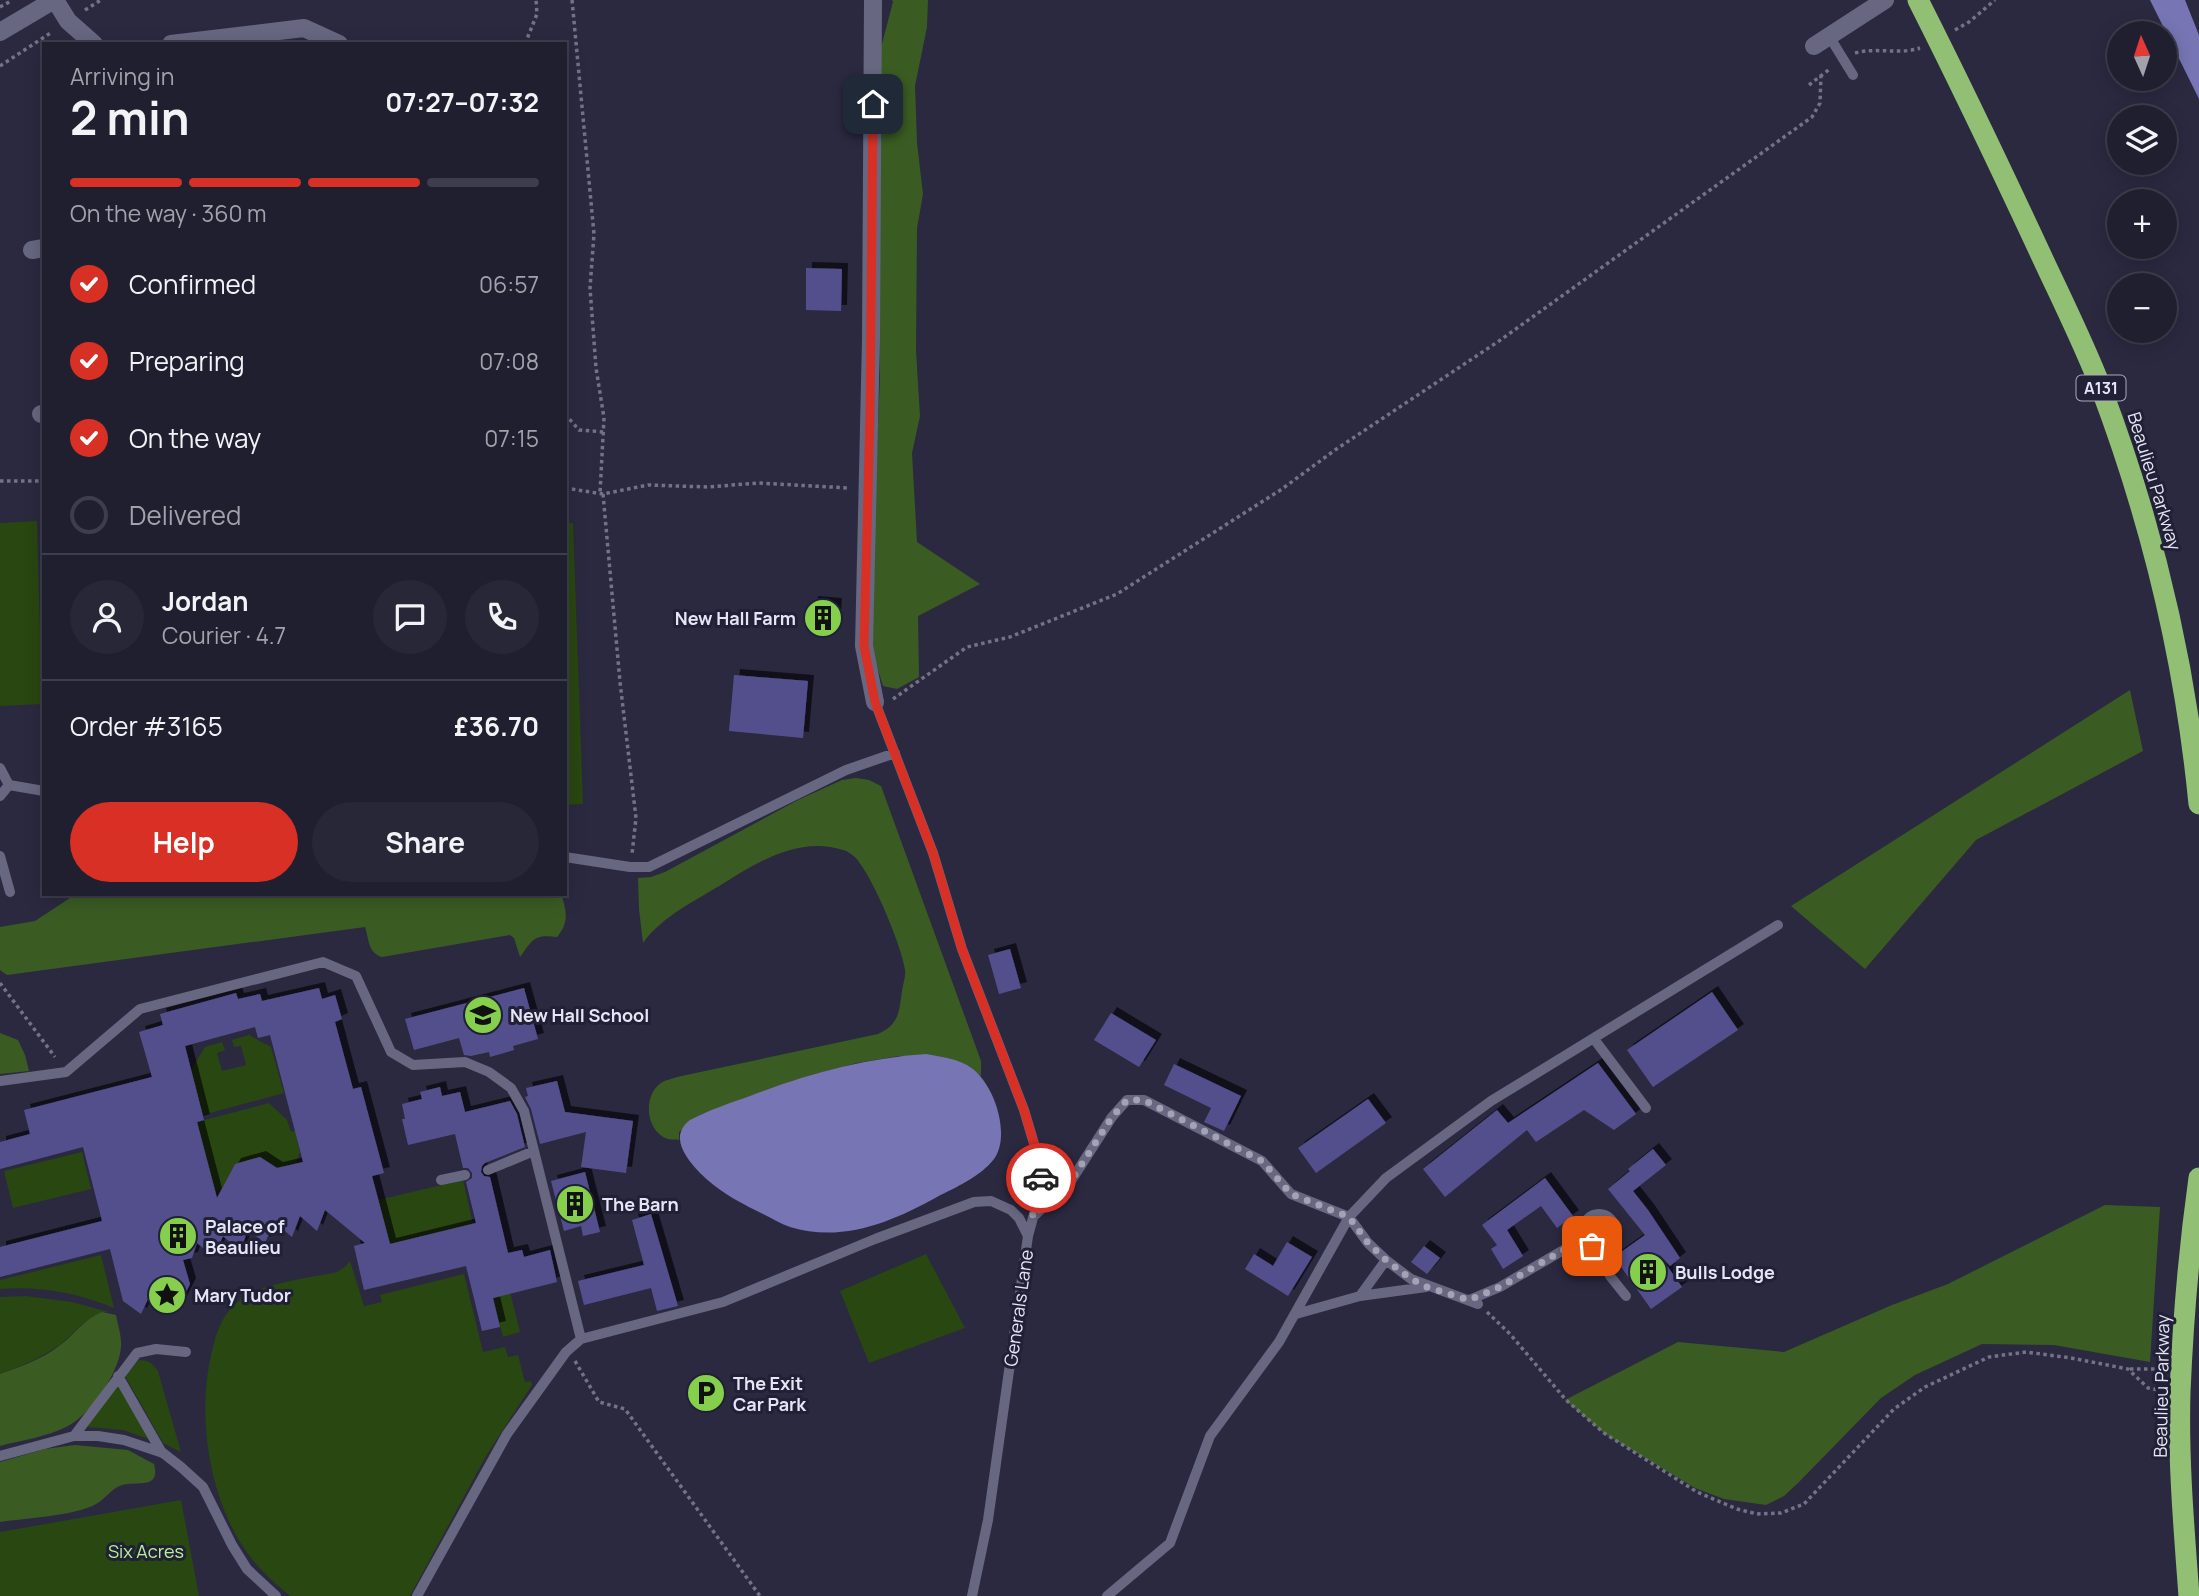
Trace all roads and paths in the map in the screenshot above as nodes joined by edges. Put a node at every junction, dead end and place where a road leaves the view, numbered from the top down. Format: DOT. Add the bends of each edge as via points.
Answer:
graph roads {
  1 [pos="13,0"];
  2 [pos="55,0"];
  3 [pos="101,0"];
  4 [pos="536,0"];
  5 [pos="572,0"];
  6 [pos="873,0"];
  7 [pos="1885,0"];
  8 [pos="1917,0"];
  9 [pos="1995,0"];
  10 [pos="0,7"];
  11 [pos="68,21"];
  12 [pos="0,33"];
  13 [pos="1937,39"];
  14 [pos="1822,41"];
  15 [pos="92,42"];
  16 [pos="189,42"];
  17 [pos="334,42"];
  18 [pos="526,42"];
  19 [pos="1843,60"];
  20 [pos="0,66"];
  21 [pos="1821,75"];
  22 [pos="1853,75"];
  23 [pos="1809,85"];
  24 [pos="567,416"];
  25 [pos="604,432"];
  26 [pos="0,481"];
  27 [pos="42,481"];
  28 [pos="567,488"];
  29 [pos="868,489"];
  30 [pos="601,494"];
  31 [pos="876,707"];
  32 [pos="895,753"];
  33 [pos="0,768"];
  34 [pos="9,785"];
  35 [pos="42,791"];
  36 [pos="0,796"];
  37 [pos="2199,804"];
  38 [pos="0,856"];
  39 [pos="567,856"];
  40 [pos="630,867"];
  41 [pos="10,892"];
  42 [pos="1777,925"];
  43 [pos="0,983"];
  44 [pos="1594,1039"];
  45 [pos="66,1072"];
  46 [pos="0,1081"];
  47 [pos="1646,1108"];
  48 [pos="534,1151"];
  49 [pos="488,1170"];
  50 [pos="464,1175"];
  51 [pos="2199,1178"];
  52 [pos="441,1180"];
  53 [pos="1032,1217"];
  54 [pos="1349,1217"];
  55 [pos="1028,1236"];
  56 [pos="1584,1238"];
  57 [pos="1596,1247"];
  58 [pos="1386,1260"];
  59 [pos="1427,1287"];
  60 [pos="1360,1296"];
  61 [pos="1626,1296"];
  62 [pos="1473,1302"];
  63 [pos="1296,1314"];
  64 [pos="580,1339"];
  65 [pos="186,1352"];
  66 [pos="575,1360"];
  67 [pos="118,1376"];
  68 [pos="2180,1391"];
  69 [pos="74,1436"];
  70 [pos="163,1453"];
  71 [pos="0,1456"];
  72 [pos="276,1596"];
  73 [pos="417,1596"];
  74 [pos="760,1596"];
  75 [pos="972,1596"];
  76 [pos="1107,1596"];
  77 [pos="2189,1596"];
  1 -- 10 [label="path"];
  2 -- 11 [label="street"];
  2 -- 12 [label="street"];
  3 -- 11 [label="path"];
  4 -- 18 [label="path" via="537,14"];
  5 -- 25 [label="path" via="594,234 590,288"];
  6 -- 29 [label="street, Generals Lane"];
  7 -- 14 [label="street"];
  8 -- 13 [label="highway, Beaulieu Parkway / A131"];
  9 -- 13 [label="path" via="1969,22"];
  11 -- 15 [label="street"];
  11 -- 20 [label="path"];
  13 -- 19 [label="path" via="1910,51 1864,50"];
  13 -- 37 [label="highway, Beaulieu Parkway / A131" via="2002,169 2100,386 2141,504 2172,621"];
  14 -- 19 [label="lane"];
  16 -- 17 [label="street" via="304,29"];
  19 -- 21 [label="path"];
  19 -- 22 [label="lane"];
  21 -- 23 [label="path"];
  21 -- 31 [label="path" via="1819,103 1812,117 1499,341 1282,489 1117,594 1010,637 967,647"];
  24 -- 25 [label="path" via="579,430"];
  25 -- 30 [label="path"];
  26 -- 27 [label="path"];
  28 -- 30 [label="path"];
  29 -- 30 [label="path" via="648,485"];
  29 -- 31 [label="street, Generals Lane" via="864,646"];
  30 -- 40 [label="path" via="636,818"];
  31 -- 32 [label="lane, Generals Lane"];
  32 -- 40 [label="lane" via="846,770 649,867"];
  32 -- 53 [label="lane, Generals Lane" via="1041,1167"];
  33 -- 34 [label="lane"];
  34 -- 35 [label="lane"];
  34 -- 36 [label="lane"];
  38 -- 41 [label="lane"];
  39 -- 40 [label="lane"];
  42 -- 44 [label="lane"];
  43 -- 45 [label="path"];
  44 -- 47 [label="lane"];
  44 -- 54 [label="lane" via="1491,1101 1386,1178"];
  45 -- 46 [label="lane"];
  45 -- 48 [label="lane" via="140,1009 323,962 356,976 391,1052 413,1065 465,1062 511,1088 524,1111"];
  48 -- 49 [label="lane"];
  48 -- 64 [label="lane"];
  50 -- 52 [label="lane"];
  51 -- 68 [label="highway, Beaulieu Parkway"];
  53 -- 54 [label="lane" via="1071,1181 1127,1100 1144,1100 1262,1161 1291,1194"];
  53 -- 55 [label="lane, Generals Lane"];
  54 -- 58 [label="lane"];
  54 -- 63 [label="lane"];
  55 -- 64 [label="lane" via="1011,1210 991,1201 974,1202 723,1301"];
  55 -- 75 [label="lane, Generals Lane" via="988,1520"];
  56 -- 57 [label="lane"];
  56 -- 57 [label="lane" via="1583,1227 1589,1217 1607,1217 1615,1234 1607,1245"];
  56 -- 62 [label="lane"];
  57 -- 61 [label="lane"];
  58 -- 59 [label="lane"];
  58 -- 60 [label="lane"];
  59 -- 60 [label="lane"];
  59 -- 62 [label="lane"];
  60 -- 63 [label="lane"];
  62 -- 68 [label="path" via="1510,1334 1566,1400 1604,1433 1697,1492 1757,1514 1781,1513 1804,1504 1894,1409 1925,1387 1989,1357 2026,1352 2071,1358 2128,1369 2148,1388"];
  63 -- 76 [label="lane" via="1210,1436 1170,1543"];
  64 -- 73 [label="lane" via="507,1434"];
  65 -- 67 [label="lane" via="156,1349 137,1353"];
  66 -- 74 [label="path" via="599,1402 625,1409"];
  67 -- 69 [label="lane"];
  67 -- 70 [label="lane"];
  68 -- 77 [label="highway, Beaulieu Parkway"];
  69 -- 70 [label="lane" via="124,1440"];
  69 -- 71 [label="lane"];
  70 -- 72 [label="lane" via="203,1488 247,1569"];
}
